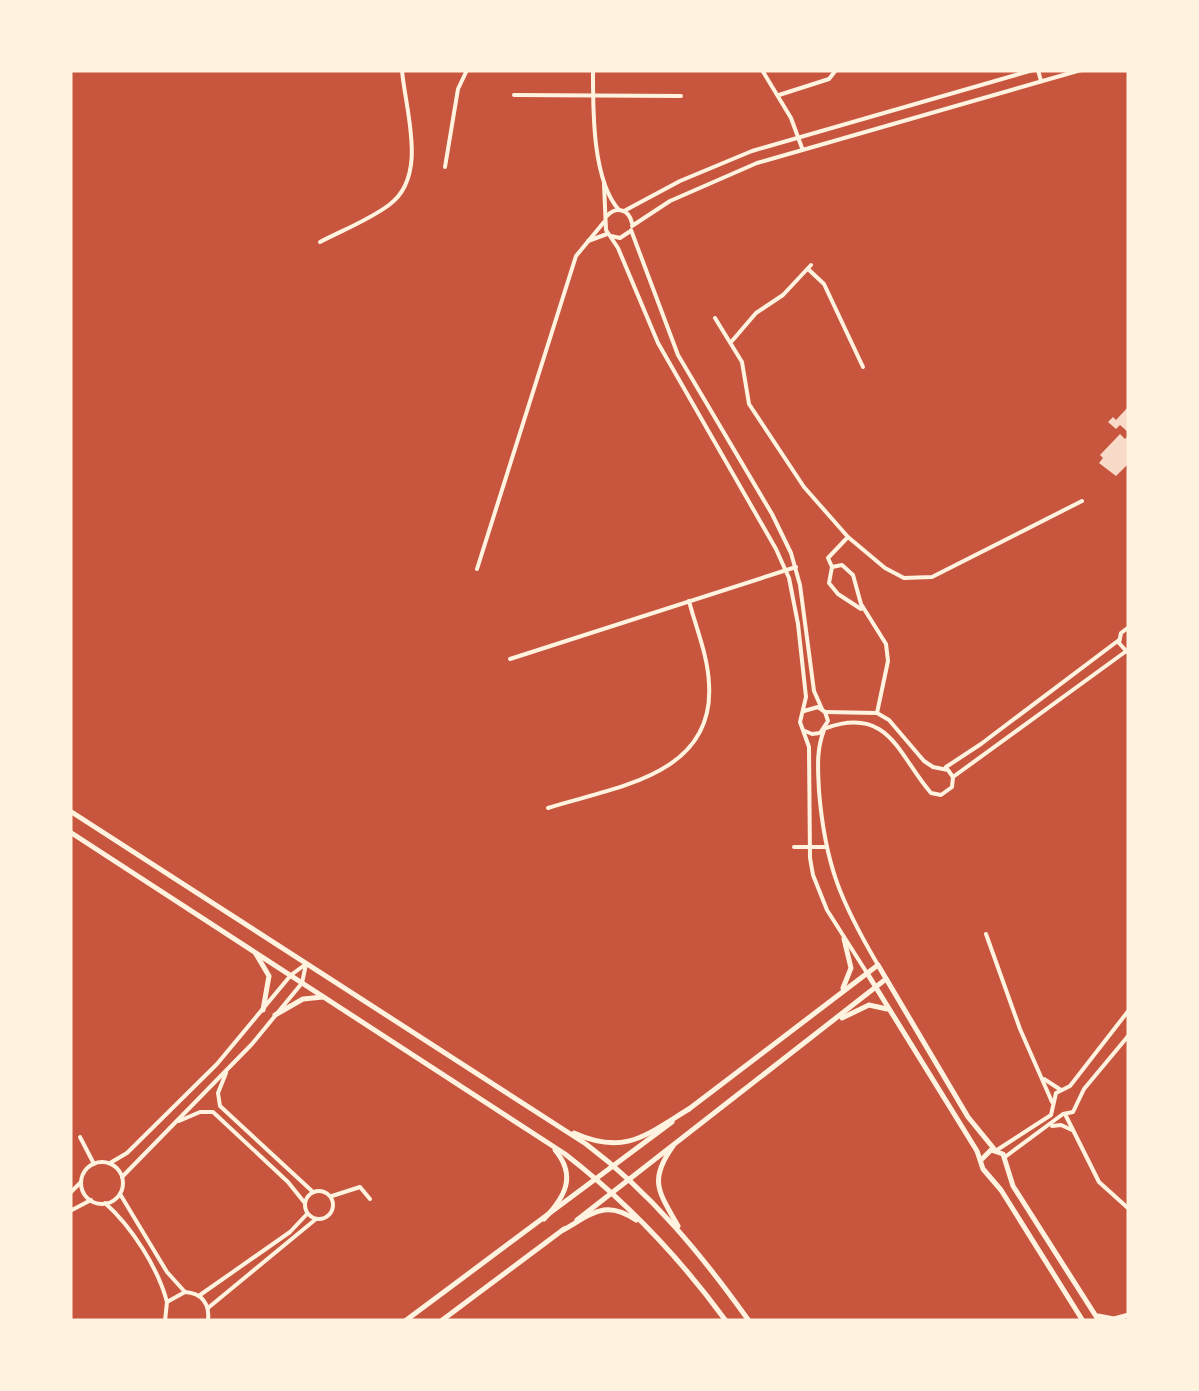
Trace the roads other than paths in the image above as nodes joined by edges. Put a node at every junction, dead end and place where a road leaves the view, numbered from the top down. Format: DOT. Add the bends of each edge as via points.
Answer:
graph roads {
  1 [pos="402,70"];
  2 [pos="467,70"];
  3 [pos="593,70"];
  4 [pos="762,70"];
  5 [pos="1035,70"];
  6 [pos="1081,70"];
  7 [pos="834,72"];
  8 [pos="1041,81"];
  9 [pos="514,95"];
  10 [pos="779,95"];
  11 [pos="593,96"];
  12 [pos="681,96"];
  13 [pos="798,136"];
  14 [pos="802,148"];
  15 [pos="445,167"];
  16 [pos="604,184"];
  17 [pos="622,210"];
  18 [pos="605,219"];
  19 [pos="632,228"];
  20 [pos="610,235"];
  21 [pos="320,242"];
  22 [pos="584,244"];
  23 [pos="715,318"];
  24 [pos="731,342"];
  25 [pos="863,367"];
  26 [pos="1082,501"];
  27 [pos="848,537"];
  28 [pos="796,567"];
  29 [pos="832,567"];
  30 [pos="478,569"];
  31 [pos="786,570"];
  32 [pos="689,602"];
  33 [pos="865,612"];
  34 [pos="1129,627"];
  35 [pos="1119,640"];
  36 [pos="1127,654"];
  37 [pos="510,659"];
  38 [pos="824,710"];
  39 [pos="877,712"];
  40 [pos="802,713"];
  41 [pos="825,729"];
  42 [pos="805,731"];
  43 [pos="933,767"];
  44 [pos="944,767"];
  45 [pos="953,777"];
  46 [pos="924,781"];
  47 [pos="548,808"];
  48 [pos="70,811"];
  49 [pos="70,832"];
  50 [pos="810,846"];
  51 [pos="794,847"];
  52 [pos="825,847"];
  53 [pos="986,934"];
  54 [pos="844,939"];
  55 [pos="254,951"];
  56 [pos="306,964"];
  57 [pos="878,965"];
  58 [pos="867,973"];
  59 [pos="291,975"];
  60 [pos="886,979"];
  61 [pos="302,982"];
  62 [pos="876,986"];
  63 [pos="836,996"];
  64 [pos="324,997"];
  65 [pos="262,1010"];
  66 [pos="1129,1010"];
  67 [pos="892,1014"];
  68 [pos="275,1015"];
  69 [pos="822,1029"];
  70 [pos="1129,1035"];
  71 [pos="1038,1072"];
  72 [pos="226,1073"];
  73 [pos="1063,1090"];
  74 [pos="1078,1101"];
  75 [pos="1053,1105"];
  76 [pos="690,1109"];
  77 [pos="1064,1114"];
  78 [pos="179,1121"];
  79 [pos="558,1126"];
  80 [pos="1048,1127"];
  81 [pos="1074,1131"];
  82 [pos="80,1137"];
  83 [pos="550,1144"];
  84 [pos="673,1146"];
  85 [pos="996,1150"];
  86 [pos="1004,1156"];
  87 [pos="982,1160"];
  88 [pos="110,1163"];
  89 [pos="94,1164"];
  90 [pos="615,1166"];
  91 [pos="1001,1171"];
  92 [pos="988,1173"];
  93 [pos="122,1177"];
  94 [pos="597,1179"];
  95 [pos="630,1180"];
  96 [pos="81,1182"];
  97 [pos="313,1192"];
  98 [pos="70,1193"];
  99 [pos="613,1193"];
  100 [pos="120,1194"];
  101 [pos="331,1197"];
  102 [pos="370,1199"];
  103 [pos="91,1200"];
  104 [pos="304,1202"];
  105 [pos="105,1203"];
  106 [pos="1128,1207"];
  107 [pos="70,1211"];
  108 [pos="307,1214"];
  109 [pos="544,1219"];
  110 [pos="316,1220"];
  111 [pos="648,1228"];
  112 [pos="563,1230"];
  113 [pos="684,1238"];
  114 [pos="185,1292"];
  115 [pos="199,1296"];
  116 [pos="167,1302"];
  117 [pos="208,1308"];
  118 [pos="1092,1310"];
  119 [pos="1129,1315"];
  120 [pos="1081,1319"];
  121 [pos="163,1320"];
  122 [pos="208,1321"];
  123 [pos="405,1321"];
  124 [pos="441,1321"];
  125 [pos="726,1321"];
  126 [pos="749,1321"];
  127 [pos="1099,1321"];
  1 -- 21 [label="street" via="414,156 399,196"];
  2 -- 15 [label="street"];
  3 -- 11 [label="street"];
  4 -- 10 [label="street"];
  5 -- 8 [label="street"];
  5 -- 13 [label="street"];
  6 -- 8 [label="street"];
  7 -- 10 [label="street"];
  8 -- 14 [label="street"];
  9 -- 11 [label="street"];
  10 -- 13 [label="street"];
  11 -- 12 [label="street"];
  11 -- 16 [label="street"];
  13 -- 14 [label="street"];
  13 -- 17 [label="street"];
  14 -- 19 [label="street" via="686,193"];
  16 -- 17 [label="street"];
  16 -- 18 [label="street"];
  17 -- 18 [label="street"];
  17 -- 19 [label="street"];
  18 -- 20 [label="street"];
  18 -- 22 [label="street"];
  19 -- 20 [label="street" via="620,238"];
  19 -- 28 [label="street" via="678,355"];
  20 -- 22 [label="street"];
  20 -- 31 [label="street" via="679,383"];
  22 -- 30 [label="street"];
  23 -- 24 [label="street"];
  24 -- 25 [label="street" via="810,267"];
  24 -- 27 [label="street" via="749,404 804,487"];
  26 -- 27 [label="street" via="922,580 884,568"];
  27 -- 29 [label="street" via="828,558"];
  28 -- 31 [label="street"];
  28 -- 38 [label="street" via="814,691"];
  29 -- 33 [label="street" via="833,589"];
  29 -- 33 [label="street" via="851,572"];
  31 -- 32 [label="street"];
  31 -- 40 [label="street" via="798,624"];
  32 -- 37 [label="street"];
  32 -- 47 [label="street" via="710,689 695,738 651,777"];
  33 -- 39 [label="street" via="888,652"];
  34 -- 35 [label="street"];
  35 -- 36 [label="street"];
  35 -- 44 [label="street"];
  36 -- 45 [label="street"];
  38 -- 39 [label="street"];
  38 -- 40 [label="street"];
  38 -- 41 [label="street"];
  39 -- 43 [label="street"];
  40 -- 42 [label="street"];
  41 -- 42 [label="street"];
  41 -- 46 [label="street" via="861,723 882,729"];
  41 -- 52 [label="street" via="817,758"];
  42 -- 50 [label="street"];
  43 -- 44 [label="street"];
  43 -- 46 [label="street"];
  44 -- 45 [label="street"];
  45 -- 46 [label="street" via="941,795"];
  48 -- 56 [label="main road"];
  49 -- 55 [label="main road"];
  50 -- 51 [label="street"];
  50 -- 52 [label="street"];
  50 -- 54 [label="street" via="820,896"];
  52 -- 57 [label="street" via="838,890"];
  53 -- 71 [label="street"];
  54 -- 58 [label="street"];
  54 -- 63 [label="main road" via="851,968"];
  55 -- 59 [label="main road"];
  55 -- 65 [label="main road" via="269,976"];
  56 -- 59 [label="street"];
  56 -- 61 [label="street"];
  56 -- 79 [label="main road"];
  57 -- 58 [label="main road"];
  57 -- 60 [label="main road"];
  58 -- 62 [label="main road"];
  58 -- 63 [label="main road"];
  59 -- 61 [label="main road"];
  59 -- 65 [label="street"];
  60 -- 62 [label="main road"];
  60 -- 85 [label="main road" via="968,1116"];
  61 -- 64 [label="main road"];
  61 -- 68 [label="street"];
  62 -- 67 [label="main road"];
  62 -- 69 [label="main road"];
  63 -- 76 [label="main road"];
  64 -- 68 [label="main road" via="303,999"];
  64 -- 83 [label="main road"];
  65 -- 88 [label="street" via="184,1097"];
  66 -- 73 [label="street"];
  67 -- 69 [label="main road" via="868,1005"];
  67 -- 87 [label="main road"];
  68 -- 72 [label="street"];
  69 -- 84 [label="main road"];
  70 -- 74 [label="street"];
  71 -- 73 [label="street"];
  71 -- 75 [label="street"];
  72 -- 78 [label="street"];
  72 -- 97 [label="street" via="220,1106"];
  73 -- 74 [label="street"];
  73 -- 75 [label="street"];
  74 -- 77 [label="street"];
  75 -- 77 [label="street"];
  75 -- 85 [label="street" via="1043,1122"];
  76 -- 79 [label="main road" via="621,1144 602,1144"];
  76 -- 90 [label="main road"];
  77 -- 80 [label="street"];
  77 -- 81 [label="street"];
  78 -- 93 [label="street"];
  78 -- 104 [label="street" via="200,1112 218,1116"];
  79 -- 90 [label="main road"];
  80 -- 81 [label="street"];
  80 -- 86 [label="street"];
  81 -- 106 [label="street" via="1098,1182"];
  82 -- 89 [label="street"];
  83 -- 94 [label="main road"];
  83 -- 109 [label="main road" via="568,1177 563,1197"];
  84 -- 95 [label="main road"];
  84 -- 113 [label="main road" via="657,1180"];
  85 -- 86 [label="main road"];
  85 -- 87 [label="main road"];
  86 -- 91 [label="main road"];
  87 -- 92 [label="main road"];
  88 -- 89 [label="street"];
  88 -- 93 [label="street"];
  89 -- 96 [label="street"];
  90 -- 94 [label="main road"];
  90 -- 95 [label="main road"];
  91 -- 92 [label="main road"];
  91 -- 118 [label="main road"];
  92 -- 120 [label="main road"];
  93 -- 100 [label="street"];
  94 -- 99 [label="main road"];
  94 -- 109 [label="main road"];
  95 -- 99 [label="main road"];
  95 -- 113 [label="main road"];
  96 -- 98 [label="street"];
  96 -- 103 [label="street"];
  97 -- 101 [label="street"];
  97 -- 104 [label="street"];
  99 -- 111 [label="main road"];
  99 -- 112 [label="main road"];
  100 -- 105 [label="street"];
  100 -- 114 [label="street"];
  101 -- 102 [label="street" via="356,1187"];
  101 -- 110 [label="street" via="331,1212"];
  103 -- 105 [label="street"];
  103 -- 107 [label="street"];
  104 -- 108 [label="street"];
  105 -- 116 [label="street" via="146,1258"];
  108 -- 110 [label="street"];
  108 -- 115 [label="street"];
  109 -- 123 [label="main road"];
  110 -- 117 [label="street"];
  111 -- 112 [label="main road" via="613,1208"];
  111 -- 125 [label="main road"];
  112 -- 124 [label="main road"];
  113 -- 126 [label="main road"];
  114 -- 115 [label="street"];
  114 -- 116 [label="street"];
  115 -- 117 [label="street"];
  116 -- 121 [label="street"];
  117 -- 122 [label="street"];
  118 -- 119 [label="main road" via="1108,1318"];
  118 -- 127 [label="main road"];
}
